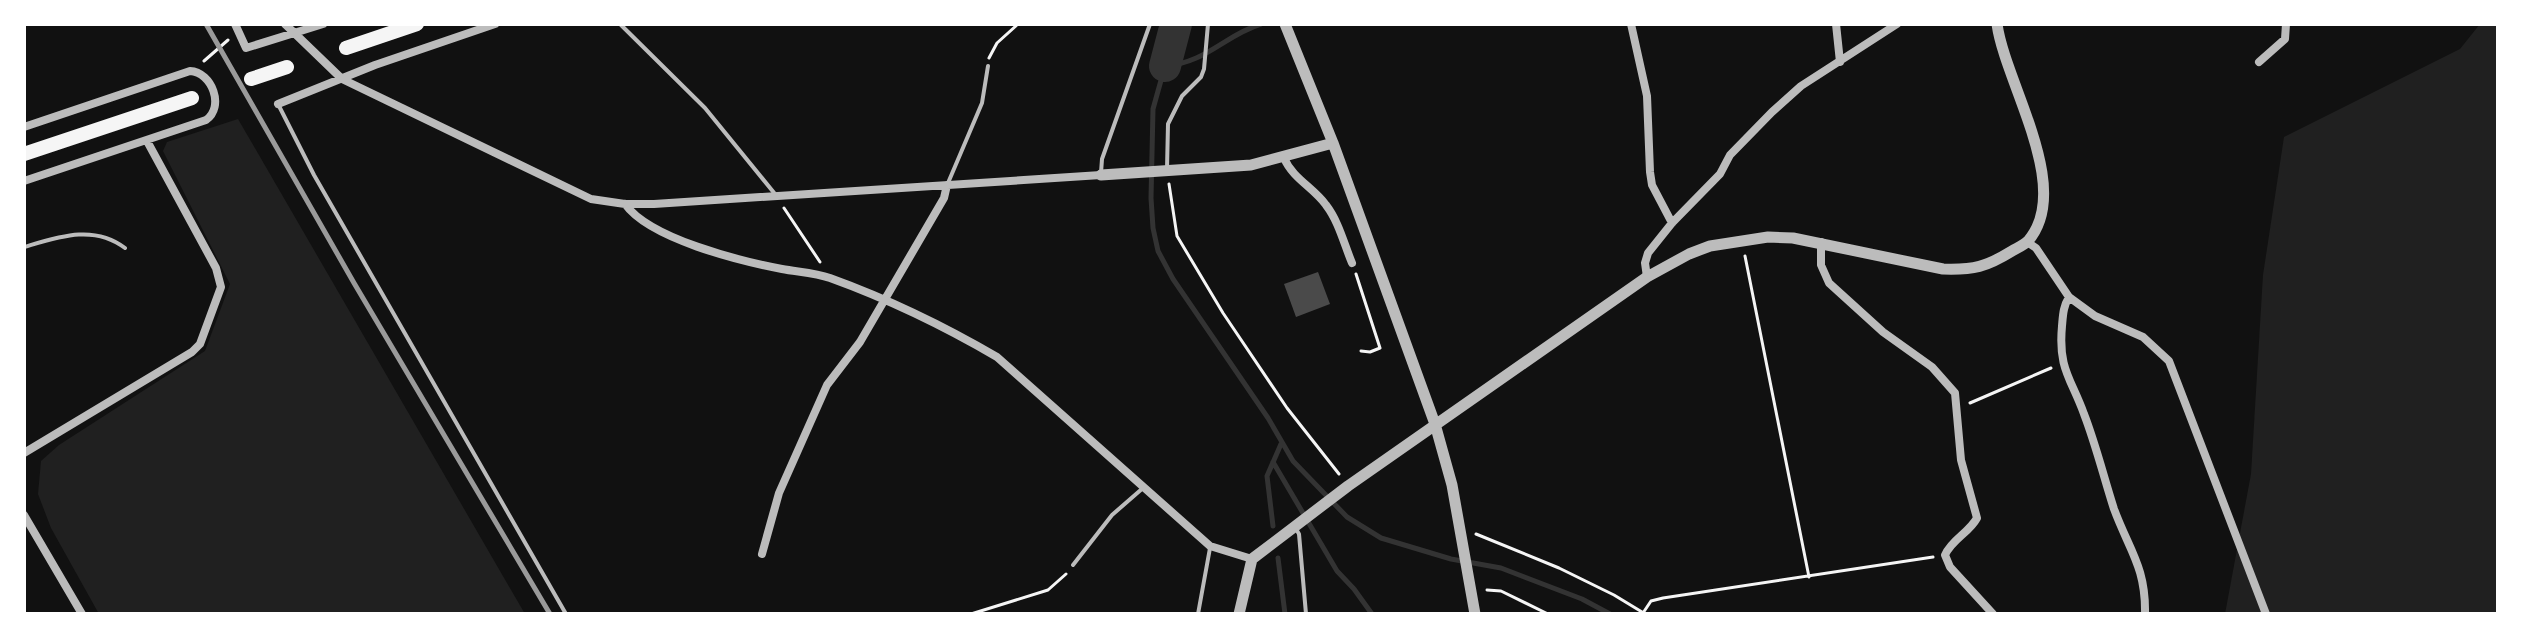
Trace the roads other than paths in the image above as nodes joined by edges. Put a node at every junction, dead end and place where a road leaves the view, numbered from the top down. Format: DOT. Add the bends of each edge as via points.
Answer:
graph roads {
  1 [pos="285,24"];
  2 [pos="323,24"];
  3 [pos="417,24"];
  4 [pos="495,24"];
  5 [pos="620,24"];
  6 [pos="1150,24"];
  7 [pos="1208,24"];
  8 [pos="1285,24"];
  9 [pos="1631,24"];
  10 [pos="1836,24"];
  11 [pos="1897,24"];
  12 [pos="1997,24"];
  13 [pos="2286,24"];
  14 [pos="236,28"];
  15 [pos="294,33"];
  16 [pos="346,48"];
  17 [pos="1840,62"];
  18 [pos="2259,62"];
  19 [pos="988,66"];
  20 [pos="287,67"];
  21 [pos="251,79"];
  22 [pos="342,79"];
  23 [pos="192,98"];
  24 [pos="278,104"];
  25 [pos="24,127"];
  26 [pos="147,141"];
  27 [pos="1333,143"];
  28 [pos="24,154"];
  29 [pos="1284,158"];
  30 [pos="1163,172"];
  31 [pos="1107,175"];
  32 [pos="24,181"];
  33 [pos="947,185"];
  34 [pos="776,195"];
  35 [pos="625,204"];
  36 [pos="1672,223"];
  37 [pos="1821,242"];
  38 [pos="2027,242"];
  39 [pos="24,247"];
  40 [pos="125,248"];
  41 [pos="1352,263"];
  42 [pos="1647,277"];
  43 [pos="2069,297"];
  44 [pos="883,300"];
  45 [pos="1435,424"];
  46 [pos="24,453"];
  47 [pos="1143,488"];
  48 [pos="24,515"];
  49 [pos="1298,524"];
  50 [pos="1210,546"];
  51 [pos="762,554"];
  52 [pos="1252,559"];
  53 [pos="1073,565"];
  54 [pos="82,614"];
  55 [pos="566,614"];
  56 [pos="1198,614"];
  57 [pos="1239,614"];
  58 [pos="1306,614"];
  59 [pos="1475,614"];
  60 [pos="1993,614"];
  61 [pos="2145,614"];
  62 [pos="2266,614"];
  1 -- 15 [label="street"];
  2 -- 15 [label="street"];
  3 -- 16 [label="main road"];
  4 -- 22 [label="street"];
  5 -- 34 [label="lane" via="705,108"];
  6 -- 31 [label="lane" via="1102,159"];
  7 -- 30 [label="lane" via="1204,69 1168,124"];
  8 -- 27 [label="street"];
  9 -- 36 [label="street" via="1647,96 1652,185"];
  10 -- 17 [label="street"];
  11 -- 17 [label="street"];
  12 -- 38 [label="street" via="2041,172 2040,219"];
  13 -- 18 [label="street" via="2285,39"];
  14 -- 15 [label="street" via="246,48"];
  15 -- 22 [label="street"];
  17 -- 36 [label="street" via="1791,93"];
  19 -- 33 [label="lane" via="982,103"];
  20 -- 21 [label="main road"];
  22 -- 24 [label="street"];
  22 -- 35 [label="street" via="591,199"];
  23 -- 28 [label="main road"];
  24 -- 55 [label="lane"];
  25 -- 26 [label="street" via="190,71 207,78 216,104 211,117"];
  26 -- 32 [label="street"];
  26 -- 46 [label="street" via="216,268 221,287 200,344"];
  27 -- 29 [label="street"];
  27 -- 45 [label="street"];
  29 -- 30 [label="street"];
  29 -- 41 [label="street" via="1333,215"];
  30 -- 31 [label="street"];
  31 -- 33 [label="street"];
  33 -- 34 [label="street"];
  33 -- 44 [label="street"];
  34 -- 35 [label="street"];
  35 -- 44 [label="street" via="632,214 673,237 743,261 827,277"];
  36 -- 42 [label="street" via="1648,253"];
  37 -- 38 [label="street" via="1968,270 1991,264"];
  37 -- 42 [label="street" via="1768,237 1710,246"];
  37 -- 60 [label="street" via="1821,265 1829,283 1932,367 1955,393 1961,460 1977,518 1945,555"];
  38 -- 43 [label="street"];
  39 -- 40 [label="lane" via="74,233 113,239"];
  42 -- 45 [label="street"];
  43 -- 61 [label="street" via="2063,307 2062,364 2141,570"];
  43 -- 62 [label="street" via="2095,316 2143,337 2169,361"];
  44 -- 47 [label="street" via="997,357"];
  44 -- 51 [label="street" via="827,385 779,493"];
  45 -- 49 [label="street"];
  45 -- 59 [label="street" via="1452,485"];
  47 -- 50 [label="street"];
  47 -- 53 [label="lane" via="1112,515"];
  48 -- 54 [label="street"];
  49 -- 52 [label="street"];
  49 -- 58 [label="lane"];
  50 -- 52 [label="street"];
  50 -- 56 [label="lane"];
  52 -- 57 [label="street"];
}
